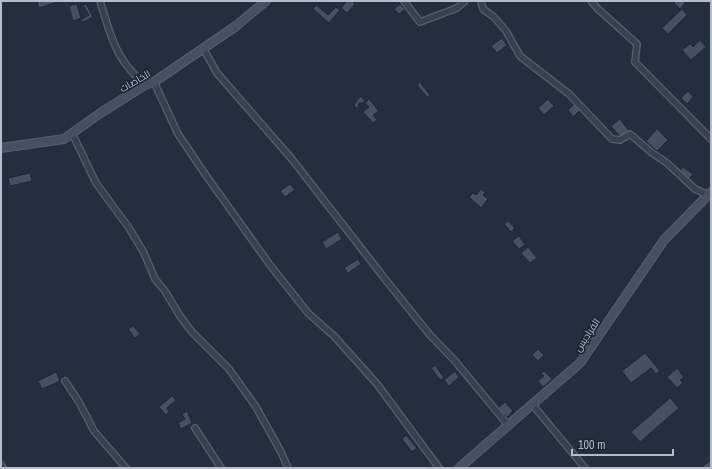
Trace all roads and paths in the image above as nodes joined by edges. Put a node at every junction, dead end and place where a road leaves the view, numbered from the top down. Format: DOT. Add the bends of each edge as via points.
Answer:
graph roads {
  1 [pos="100,1"];
  2 [pos="266,1"];
  3 [pos="404,1"];
  4 [pos="465,1"];
  5 [pos="481,1"];
  6 [pos="591,1"];
  7 [pos="203,48"];
  8 [pos="154,82"];
  9 [pos="145,85"];
  10 [pos="72,133"];
  11 [pos="711,140"];
  12 [pos="1,148"];
  13 [pos="710,194"];
  14 [pos="64,381"];
  15 [pos="532,404"];
  16 [pos="508,425"];
  17 [pos="195,428"];
  18 [pos="1,465"];
  19 [pos="3,468"];
  20 [pos="126,468"];
  21 [pos="221,468"];
  22 [pos="288,468"];
  23 [pos="439,468"];
  24 [pos="458,468"];
  25 [pos="585,468"];
  1 -- 9 [label="street" via="118,52 127,67"];
  2 -- 7 [label="street, الخاصات" via="236,26"];
  3 -- 4 [label="street" via="420,22 457,8"];
  5 -- 13 [label="street" via="483,9 506,31 520,56 569,94 612,139 620,140 630,134 695,189"];
  6 -- 11 [label="street" via="637,44 635,62"];
  7 -- 8 [label="street, الخاصات"];
  7 -- 16 [label="street" via="217,73 291,158 388,284"];
  8 -- 9 [label="street, الخاصات"];
  8 -- 23 [label="street" via="178,134 270,265 308,313 334,336 377,384"];
  9 -- 10 [label="street, الخاصات"];
  10 -- 12 [label="street, الخاصات" via="64,138"];
  10 -- 22 [label="street" via="96,183 129,228 144,253 155,279 192,332 229,369 256,407"];
  13 -- 15 [label="street, الفراديس" via="664,240 580,363"];
  14 -- 20 [label="street" via="79,402 94,431"];
  15 -- 16 [label="street, الفراديس"];
  15 -- 25 [label="street"];
  16 -- 24 [label="street, الفراديس"];
  17 -- 21 [label="street"];
  18 -- 19 [label="street"];
}
